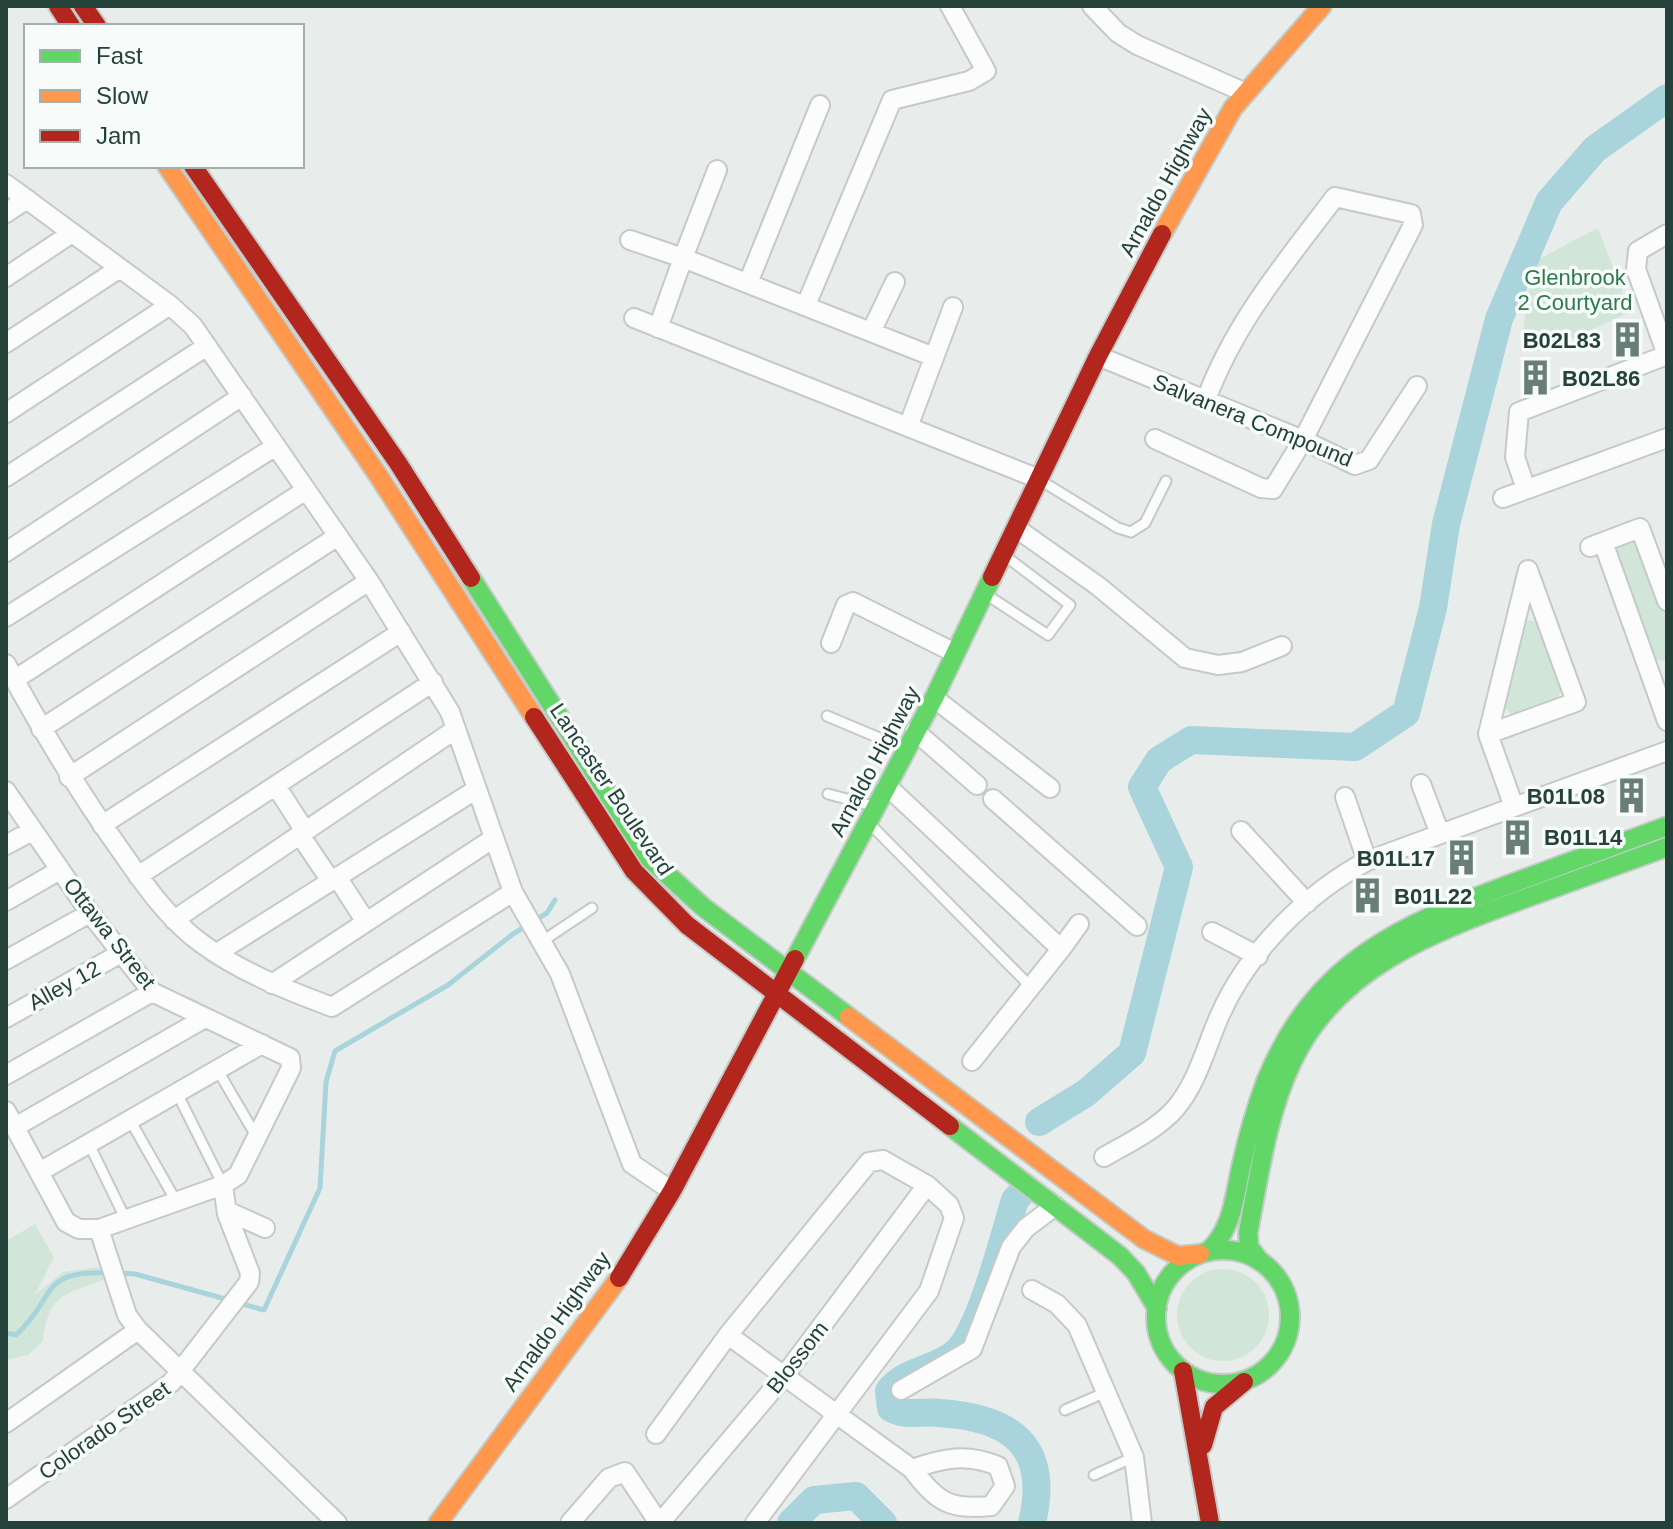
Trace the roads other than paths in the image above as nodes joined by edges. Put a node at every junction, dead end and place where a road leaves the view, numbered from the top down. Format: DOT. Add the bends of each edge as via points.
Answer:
graph roads {
  1 [pos="58,6"];
  2 [pos="83,6"];
  3 [pos="950,6"];
  4 [pos="1092,6"];
  5 [pos="1322,6"];
  6 [pos="70,24"];
  7 [pos="96,24"];
  8 [pos="1246,93"];
  9 [pos="820,105"];
  10 [pos="168,168"];
  11 [pos="194,168"];
  12 [pos="717,170"];
  13 [pos="6,184"];
  14 [pos="27,199"];
  15 [pos="6,213"];
  16 [pos="72,233"];
  17 [pos="1667,234"];
  18 [pos="630,240"];
  19 [pos="683,258"];
  20 [pos="120,268"];
  21 [pos="6,277"];
  22 [pos="895,282"];
  23 [pos="748,283"];
  24 [pos="170,305"];
  25 [pos="806,305"];
  26 [pos="953,307"];
  27 [pos="634,318"];
  28 [pos="658,328"];
  29 [pos="871,332"];
  30 [pos="6,343"];
  31 [pos="207,346"];
  32 [pos="1667,355"];
  33 [pos="1098,356"];
  34 [pos="934,357"];
  35 [pos="1417,386"];
  36 [pos="242,396"];
  37 [pos="1206,400"];
  38 [pos="6,413"];
  39 [pos="908,427"];
  40 [pos="1667,438"];
  41 [pos="1155,439"];
  42 [pos="1303,440"];
  43 [pos="276,446"];
  44 [pos="6,477"];
  45 [pos="1039,479"];
  46 [pos="1166,481"];
  47 [pos="1526,489"];
  48 [pos="306,490"];
  49 [pos="1503,498"];
  50 [pos="1016,528"];
  51 [pos="338,536"];
  52 [pos="6,552"];
  53 [pos="1003,555"];
  54 [pos="369,581"];
  55 [pos="984,593"];
  56 [pos="1667,601"];
  57 [pos="6,617"];
  58 [pos="401,632"];
  59 [pos="831,643"];
  60 [pos="1282,646"];
  61 [pos="955,653"];
  62 [pos="10,672"];
  63 [pos="1659,672"];
  64 [pos="433,682"];
  65 [pos="934,698"];
  66 [pos="827,716"];
  67 [pos="1667,721"];
  68 [pos="41,729"];
  69 [pos="456,729"];
  70 [pos="915,731"];
  71 [pos="1488,734"];
  72 [pos="906,749"];
  73 [pos="1667,751"];
  74 [pos="69,777"];
  75 [pos="1421,784"];
  76 [pos="977,785"];
  77 [pos="276,786"];
  78 [pos="887,786"];
  79 [pos="1050,788"];
  80 [pos="477,789"];
  81 [pos="6,791"];
  82 [pos="828,794"];
  83 [pos="1345,797"];
  84 [pos="993,799"];
  85 [pos="1514,807"];
  86 [pos="872,814"];
  87 [pos="102,825"];
  88 [pos="1667,826"];
  89 [pos="32,831"];
  90 [pos="1241,831"];
  91 [pos="302,833"];
  92 [pos="1440,834"];
  93 [pos="494,838"];
  94 [pos="6,845"];
  95 [pos="1667,847"];
  96 [pos="1367,861"];
  97 [pos="60,870"];
  98 [pos="138,876"];
  99 [pos="334,879"];
  100 [pos="513,892"];
  101 [pos="6,901"];
  102 [pos="1307,903"];
  103 [pos="592,908"];
  104 [pos="90,913"];
  105 [pos="174,920"];
  106 [pos="366,922"];
  107 [pos="1079,924"];
  108 [pos="1137,926"];
  109 [pos="1212,932"];
  110 [pos="541,942"];
  111 [pos="1061,949"];
  112 [pos="121,953"];
  113 [pos="217,953"];
  114 [pos="1258,956"];
  115 [pos="6,960"];
  116 [pos="791,972"];
  117 [pos="272,984"];
  118 [pos="1031,987"];
  119 [pos="152,992"];
  120 [pos="777,996"];
  121 [pos="6,1018"];
  122 [pos="205,1018"];
  123 [pos="262,1044"];
  124 [pos="972,1061"];
  125 [pos="217,1069"];
  126 [pos="6,1075"];
  127 [pos="177,1093"];
  128 [pos="11,1119"];
  129 [pos="130,1120"];
  130 [pos="258,1139"];
  131 [pos="89,1144"];
  132 [pos="1104,1157"];
  133 [pos="41,1171"];
  134 [pos="223,1185"];
  135 [pos="927,1185"];
  136 [pos="672,1191"];
  137 [pos="176,1201"];
  138 [pos="1055,1206"];
  139 [pos="227,1211"];
  140 [pos="126,1220"];
  141 [pos="265,1228"];
  142 [pos="99,1229"];
  143 [pos="1204,1253"];
  144 [pos="1259,1260"];
  145 [pos="1032,1290"];
  146 [pos="1157,1308"];
  147 [pos="138,1330"];
  148 [pos="728,1335"];
  149 [pos="1183,1371"];
  150 [pos="182,1373"];
  151 [pos="785,1375"];
  152 [pos="1254,1377"];
  153 [pos="901,1390"];
  154 [pos="1106,1392"];
  155 [pos="1065,1410"];
  156 [pos="836,1415"];
  157 [pos="6,1422"];
  158 [pos="656,1434"];
  159 [pos="1134,1457"];
  160 [pos="1201,1464"];
  161 [pos="912,1469"];
  162 [pos="1094,1475"];
  163 [pos="6,1499"];
  164 [pos="337,1523"];
  165 [pos="438,1523"];
  166 [pos="570,1523"];
  167 [pos="660,1523"];
  168 [pos="755,1523"];
  169 [pos="1142,1523"];
  170 [pos="1210,1523"];
  1 -- 6 [label="main road"];
  2 -- 7 [label="main road"];
  3 -- 25 [label="street" via="986,71 969,81 892,100"];
  4 -- 8 [label="street" via="1137,45"];
  5 -- 8 [label="main road, Arnaldo Highway"];
  8 -- 33 [label="main road, Arnaldo Highway" via="1182,196"];
  9 -- 23 [label="street"];
  10 -- 120 [label="main road, Lancaster Boulevard" via="378,475 634,871 687,925"];
  11 -- 116 [label="main road, Lancaster Boulevard" via="398,463 649,858 703,907"];
  12 -- 19 [label="street"];
  13 -- 14 [label="street"];
  14 -- 15 [label="street"];
  14 -- 16 [label="street"];
  16 -- 20 [label="street"];
  16 -- 21 [label="street"];
  17 -- 32 [label="street" via="1638,251 1636,269"];
  18 -- 19 [label="street"];
  19 -- 23 [label="street"];
  19 -- 28 [label="street"];
  20 -- 24 [label="street"];
  20 -- 30 [label="street"];
  22 -- 29 [label="street"];
  23 -- 25 [label="street"];
  24 -- 31 [label="street"];
  24 -- 38 [label="street"];
  25 -- 29 [label="street"];
  26 -- 34 [label="street"];
  27 -- 28 [label="street"];
  28 -- 39 [label="street"];
  29 -- 34 [label="street"];
  31 -- 36 [label="street"];
  31 -- 44 [label="street"];
  32 -- 47 [label="street" via="1519,412 1515,457"];
  33 -- 37 [label="street, Salvanera Compound"];
  33 -- 45 [label="main road, Arnaldo Highway"];
  34 -- 39 [label="street"];
  35 -- 42 [label="street, Salvanera Compound" via="1363,465"];
  36 -- 43 [label="street"];
  36 -- 52 [label="street"];
  37 -- 42 [label="street, Salvanera Compound"];
  37 -- 42 [label="street" via="1221,359 1252,307 1335,197 1407,212 1413,225"];
  39 -- 45 [label="street"];
  40 -- 47 [label="street"];
  41 -- 42 [label="street" via="1273,489"];
  43 -- 48 [label="street"];
  43 -- 57 [label="street"];
  45 -- 46 [label="lane" via="1131,532 1145,523"];
  45 -- 50 [label="main road, Arnaldo Highway"];
  47 -- 49 [label="street"];
  48 -- 51 [label="street"];
  48 -- 62 [label="street"];
  50 -- 53 [label="main road, Arnaldo Highway"];
  50 -- 60 [label="street" via="1098,586 1185,658 1218,665"];
  51 -- 54 [label="street"];
  51 -- 68 [label="street"];
  53 -- 55 [label="main road, Arnaldo Highway"];
  53 -- 55 [label="lane" via="1070,605 1048,635"];
  54 -- 58 [label="street"];
  54 -- 74 [label="street"];
  55 -- 61 [label="main road, Arnaldo Highway"];
  56 -- 63 [label="street" via="1640,528 1596,544"];
  58 -- 64 [label="street"];
  58 -- 87 [label="street"];
  59 -- 61 [label="street" via="846,605 853,602"];
  61 -- 65 [label="main road, Arnaldo Highway"];
  62 -- 68 [label="street"];
  63 -- 67 [label="street"];
  64 -- 69 [label="street"];
  64 -- 77 [label="street"];
  65 -- 70 [label="main road, Arnaldo Highway"];
  65 -- 79 [label="street"];
  66 -- 72 [label="lane"];
  68 -- 74 [label="street"];
  69 -- 80 [label="street"];
  69 -- 91 [label="street"];
  70 -- 72 [label="main road, Arnaldo Highway"];
  70 -- 76 [label="street"];
  71 -- 71 [label="street" via="1510,642 1528,570 1576,702"];
  71 -- 85 [label="street"];
  72 -- 78 [label="main road, Arnaldo Highway"];
  73 -- 85 [label="street"];
  74 -- 87 [label="street"];
  75 -- 92 [label="street"];
  77 -- 91 [label="street"];
  77 -- 98 [label="street"];
  78 -- 86 [label="main road, Arnaldo Highway"];
  78 -- 111 [label="street"];
  80 -- 93 [label="street"];
  80 -- 99 [label="street"];
  81 -- 89 [label="street, Ottawa Street"];
  82 -- 86 [label="lane"];
  83 -- 96 [label="street"];
  84 -- 108 [label="street"];
  85 -- 92 [label="street"];
  86 -- 116 [label="main road, Arnaldo Highway"];
  86 -- 118 [label="lane"];
  87 -- 98 [label="street"];
  88 -- 143 [label="main road" via="1428,915 1350,960 1310,1002 1283,1041 1250,1127 1229,1224 1217,1245"];
  89 -- 94 [label="street"];
  89 -- 97 [label="street, Ottawa Street"];
  90 -- 102 [label="street"];
  91 -- 99 [label="street"];
  91 -- 105 [label="street"];
  92 -- 96 [label="street"];
  93 -- 100 [label="street"];
  93 -- 106 [label="street"];
  95 -- 144 [label="main road" via="1418,938 1378,962 1338,996 1300,1048 1276,1104 1248,1233 1249,1247"];
  96 -- 102 [label="street"];
  97 -- 101 [label="street"];
  97 -- 104 [label="street, Ottawa Street"];
  98 -- 105 [label="street"];
  99 -- 106 [label="street"];
  99 -- 113 [label="street"];
  100 -- 110 [label="street"];
  100 -- 117 [label="street" via="332,1007"];
  102 -- 114 [label="street"];
  103 -- 110 [label="lane"];
  104 -- 112 [label="street, Ottawa Street"];
  104 -- 115 [label="street"];
  105 -- 113 [label="street"];
  106 -- 117 [label="street"];
  107 -- 111 [label="street"];
  109 -- 114 [label="street"];
  110 -- 136 [label="street" via="560,974 632,1164"];
  111 -- 118 [label="street"];
  112 -- 119 [label="street, Ottawa Street"];
  112 -- 121 [label="street, Alley 12"];
  113 -- 117 [label="street"];
  114 -- 132 [label="street" via="1222,1011 1193,1084 1175,1108 1159,1124"];
  116 -- 120 [label="main road, Arnaldo Highway"];
  116 -- 143 [label="main road, Lancaster Boulevard" via="1155,1247 1178,1256"];
  118 -- 124 [label="street"];
  119 -- 122 [label="street, Ottawa Street"];
  119 -- 126 [label="street"];
  120 -- 136 [label="main road, Arnaldo Highway"];
  120 -- 138 [label="main road, Lancaster Boulevard"];
  122 -- 123 [label="street, Ottawa Street"];
  122 -- 128 [label="street"];
  123 -- 125 [label="street"];
  123 -- 130 [label="street, Ottawa Street" via="290,1058 291,1068"];
  125 -- 127 [label="street"];
  125 -- 130 [label="lane"];
  127 -- 129 [label="street"];
  127 -- 134 [label="lane"];
  128 -- 133 [label="street"];
  129 -- 131 [label="street"];
  129 -- 137 [label="lane"];
  130 -- 134 [label="street" via="238,1175"];
  131 -- 133 [label="street"];
  131 -- 140 [label="lane"];
  133 -- 142 [label="street" via="66,1222 79,1229"];
  134 -- 137 [label="street"];
  134 -- 139 [label="street, Colorado Street"];
  135 -- 148 [label="street" via="883,1160 869,1162"];
  135 -- 151 [label="street, Blossom"];
  135 -- 156 [label="street" via="949,1205 954,1218 929,1291"];
  136 -- 165 [label="main road, Arnaldo Highway" via="629,1264"];
  137 -- 140 [label="street"];
  138 -- 146 [label="main road, Lancaster Boulevard" via="1129,1265"];
  138 -- 153 [label="street" via="1011,1247 972,1349"];
  139 -- 141 [label="street"];
  139 -- 150 [label="street, Colorado Street" via="249,1282"];
  140 -- 142 [label="street"];
  142 -- 147 [label="street" via="127,1315"];
  143 -- 144 [label="main road" via="1234,1251"];
  143 -- 146 [label="main road" via="1171,1275"];
  144 -- 152 [label="main road" via="1284,1290 1290,1309 1283,1348"];
  145 -- 154 [label="street" via="1057,1304 1077,1325"];
  146 -- 149 [label="main road" via="1162,1343"];
  147 -- 150 [label="street"];
  147 -- 157 [label="street"];
  148 -- 151 [label="street"];
  148 -- 158 [label="street"];
  149 -- 152 [label="main road" via="1218,1384"];
  149 -- 160 [label="main road"];
  150 -- 163 [label="street, Colorado Street"];
  150 -- 164 [label="street"];
  151 -- 156 [label="street"];
  151 -- 167 [label="street, Blossom"];
  152 -- 160 [label="main road" via="1216,1401 1206,1424"];
  154 -- 155 [label="lane"];
  154 -- 159 [label="street"];
  156 -- 161 [label="street"];
  156 -- 168 [label="street"];
  159 -- 162 [label="lane"];
  159 -- 169 [label="street"];
  160 -- 170 [label="main road"];
  161 -- 161 [label="street" via="946,1457 976,1457 998,1466 1005,1486 991,1506 962,1508 933,1496"];
  166 -- 167 [label="street" via="609,1478 625,1472"];
}
